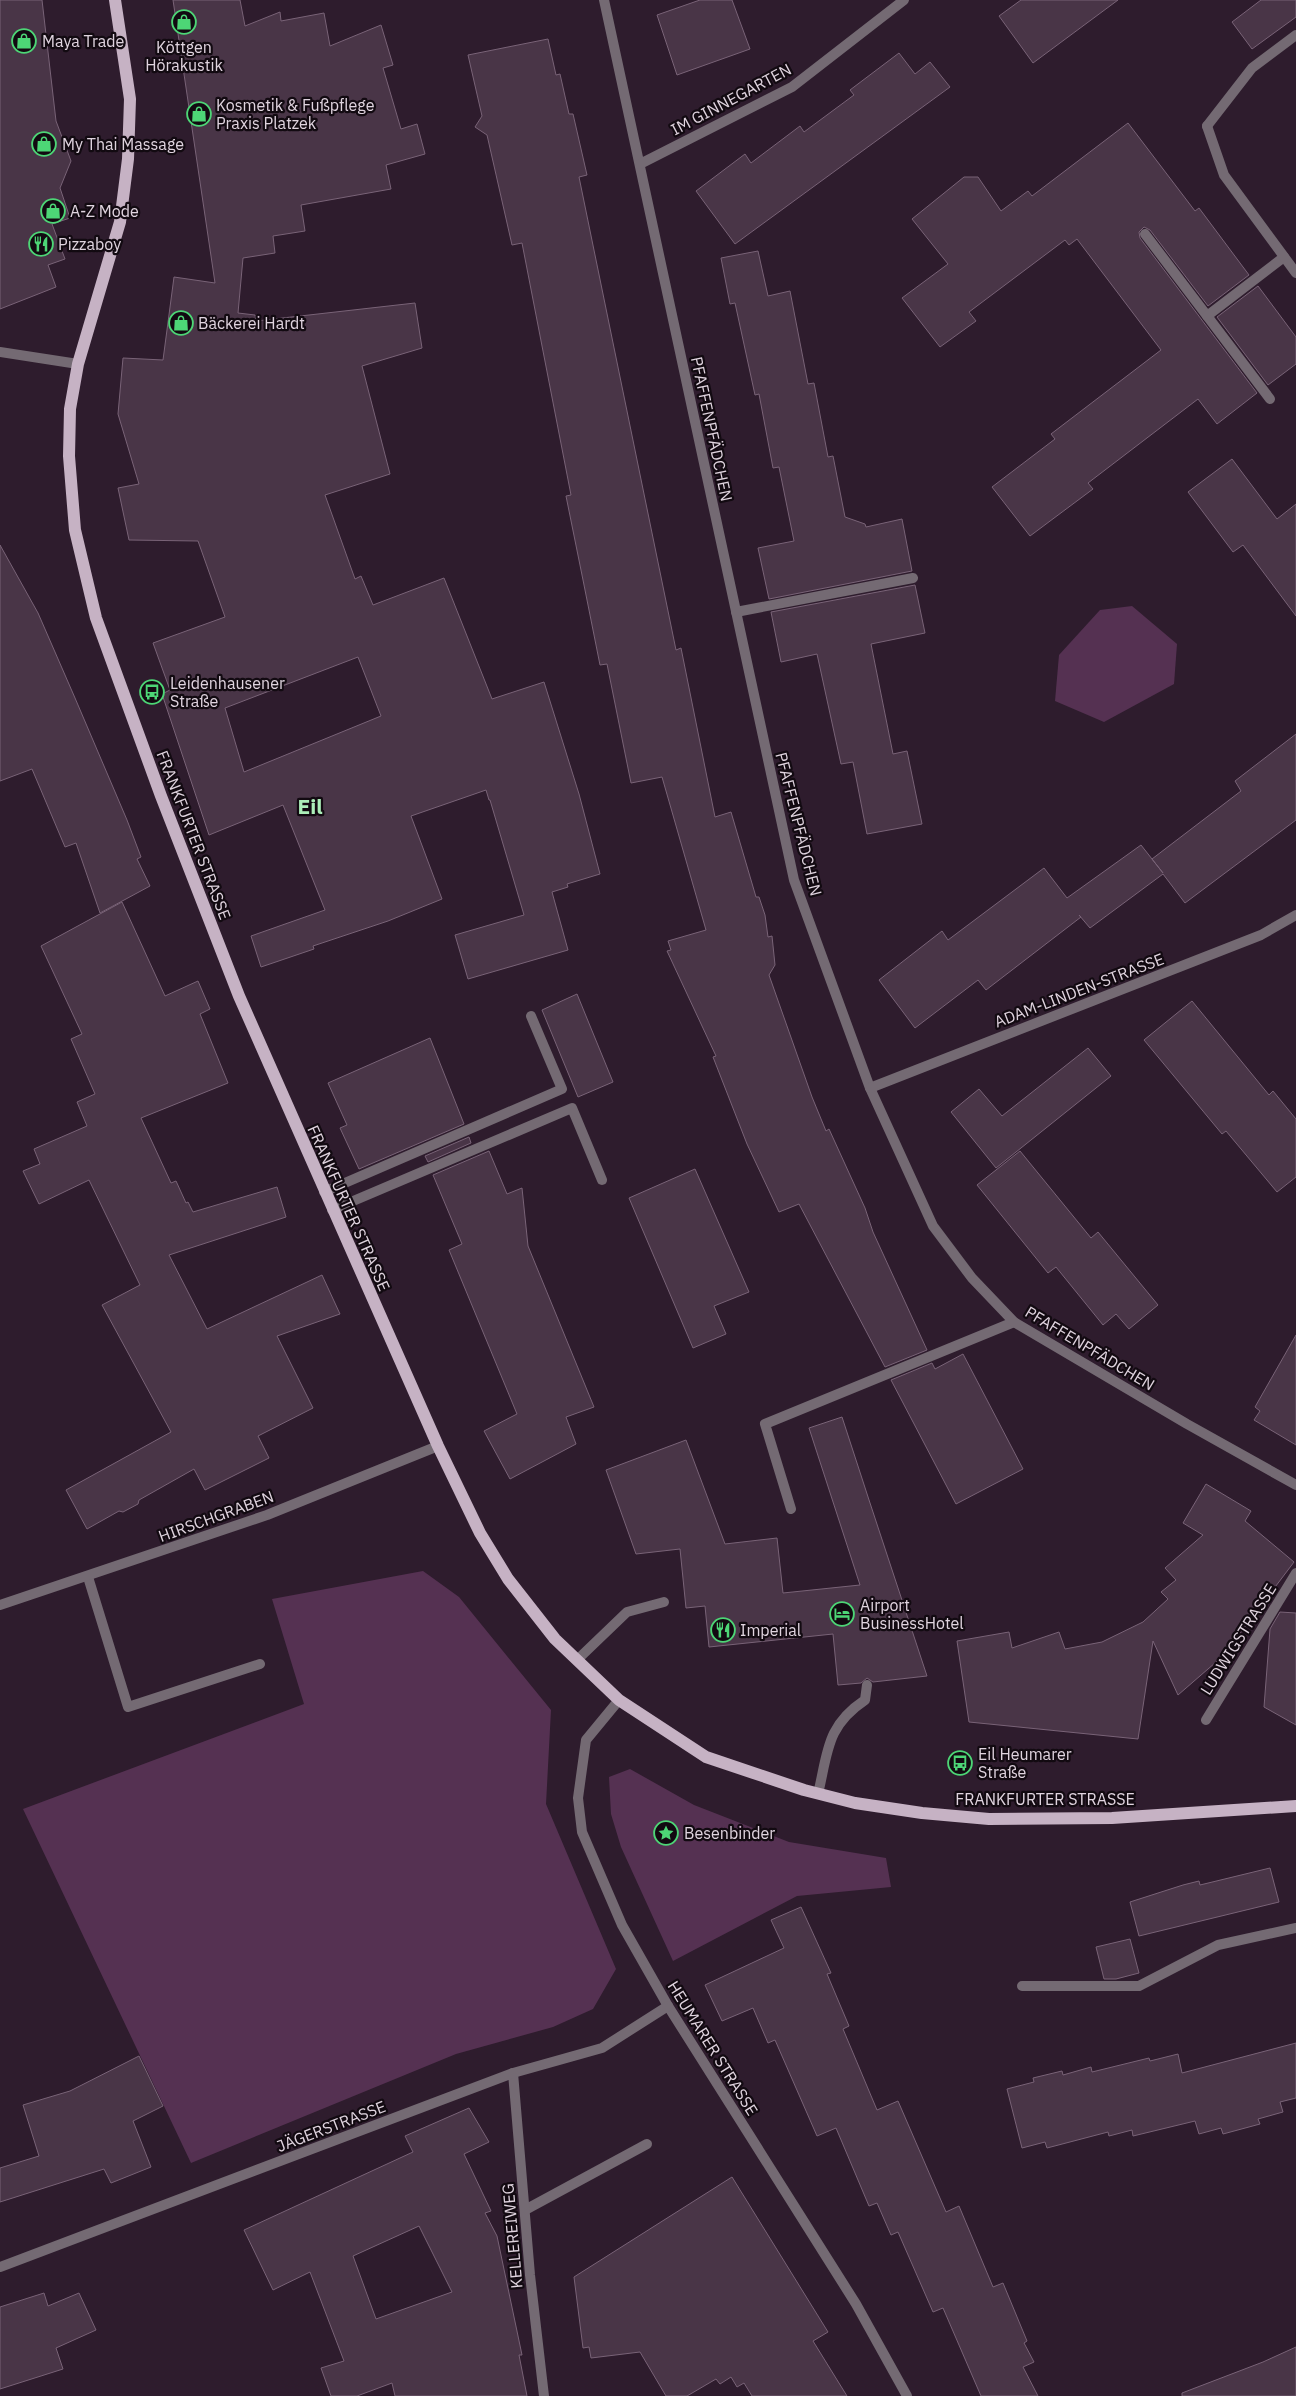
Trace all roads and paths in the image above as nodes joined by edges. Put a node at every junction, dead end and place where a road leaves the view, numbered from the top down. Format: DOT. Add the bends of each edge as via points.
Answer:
graph roads {
  1 [pos="115,0"];
  2 [pos="604,0"];
  3 [pos="904,0"];
  4 [pos="1296,35"];
  5 [pos="640,164"];
  6 [pos="1145,234"];
  7 [pos="1284,257"];
  8 [pos="1296,273"];
  9 [pos="1207,316"];
  10 [pos="0,352"];
  11 [pos="78,364"];
  12 [pos="1270,399"];
  13 [pos="913,578"];
  14 [pos="736,612"];
  15 [pos="1296,915"];
  16 [pos="531,1016"];
  17 [pos="870,1088"];
  18 [pos="602,1180"];
  19 [pos="324,1192"];
  20 [pos="332,1210"];
  21 [pos="1014,1322"];
  22 [pos="438,1446"];
  23 [pos="1296,1485"];
  24 [pos="791,1509"];
  25 [pos="1296,1573"];
  26 [pos="88,1577"];
  27 [pos="664,1602"];
  28 [pos="0,1605"];
  29 [pos="577,1660"];
  30 [pos="260,1664"];
  31 [pos="868,1685"];
  32 [pos="619,1700"];
  33 [pos="1206,1720"];
  34 [pos="818,1794"];
  35 [pos="1296,1806"];
  36 [pos="1296,1928"];
  37 [pos="1022,1986"];
  38 [pos="668,2006"];
  39 [pos="513,2073"];
  40 [pos="647,2144"];
  41 [pos="525,2210"];
  42 [pos="0,2267"];
  43 [pos="544,2396"];
  44 [pos="907,2396"];
  1 -- 11 [label="main road, FRANKFURTER STRASSE" via="130,99 128,159 120,222"];
  2 -- 5 [label="street, PFAFFENPFÄDCHEN"];
  3 -- 5 [label="street, IM GINNEGARTEN" via="792,87"];
  4 -- 7 [label="street" via="1252,68 1207,126 1224,175"];
  5 -- 14 [label="street, PFAFFENPFÄDCHEN"];
  6 -- 9 [label="street"];
  7 -- 8 [label="street"];
  7 -- 9 [label="street"];
  9 -- 12 [label="street"];
  10 -- 11 [label="street"];
  11 -- 19 [label="main road, FRANKFURTER STRASSE" via="70,409 69,456 75,530 96,618 239,996"];
  13 -- 14 [label="street"];
  14 -- 17 [label="street, PFAFFENPFÄDCHEN" via="794,880"];
  15 -- 17 [label="street, ADAM-LINDEN-STRASSE" via="1261,935"];
  16 -- 19 [label="street" via="562,1089"];
  17 -- 21 [label="street, PFAFFENPFÄDCHEN" via="933,1226 972,1278"];
  18 -- 20 [label="street" via="572,1108"];
  19 -- 20 [label="main road, FRANKFURTER STRASSE"];
  20 -- 22 [label="main road, FRANKFURTER STRASSE"];
  21 -- 23 [label="street, PFAFFENPFÄDCHEN"];
  21 -- 24 [label="street" via="764,1424"];
  22 -- 26 [label="street, HIRSCHGRABEN" via="267,1515"];
  22 -- 29 [label="main road, FRANKFURTER STRASSE" via="480,1532 508,1579 555,1639"];
  25 -- 33 [label="street, LUDWIGSTRASSE"];
  26 -- 28 [label="street, HIRSCHGRABEN"];
  26 -- 30 [label="street" via="128,1707"];
  27 -- 29 [label="street" via="626,1612"];
  29 -- 32 [label="main road, FRANKFURTER STRASSE"];
  31 -- 34 [label="street" via="865,1700 839,1722 829,1743"];
  32 -- 34 [label="main road, FRANKFURTER STRASSE" via="706,1757"];
  32 -- 38 [label="street, HEUMARER STRASSE" via="586,1740 578,1798 582,1832 622,1925"];
  34 -- 35 [label="main road, FRANKFURTER STRASSE" via="922,1813 989,1818 1112,1818"];
  36 -- 37 [label="street" via="1218,1945 1139,1986"];
  38 -- 39 [label="street, JÄGERSTRASSE" via="602,2048"];
  38 -- 44 [label="street, HEUMARER STRASSE" via="856,2304"];
  39 -- 41 [label="street, KELLEREIWEG"];
  39 -- 42 [label="street, JÄGERSTRASSE"];
  40 -- 41 [label="street"];
  41 -- 43 [label="street, KELLEREIWEG"];
}
